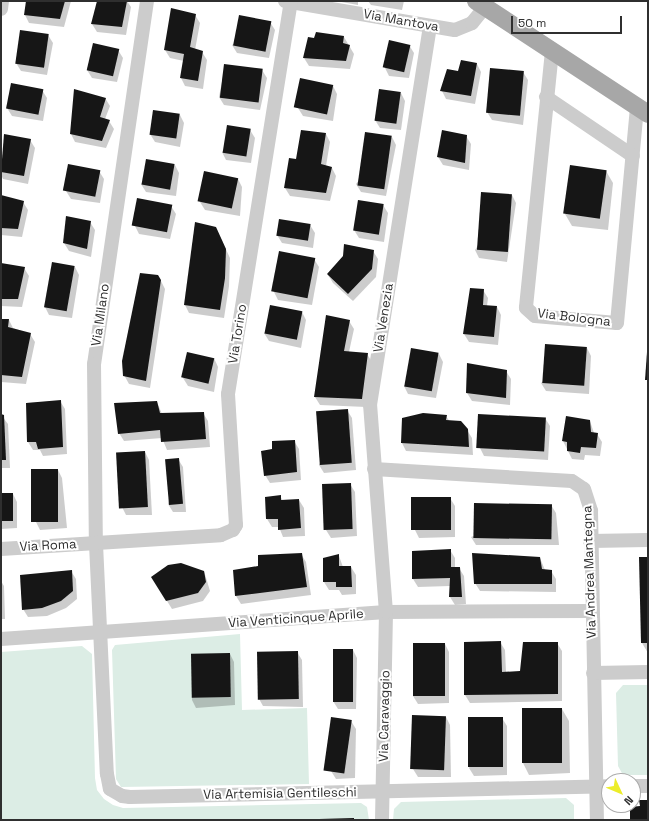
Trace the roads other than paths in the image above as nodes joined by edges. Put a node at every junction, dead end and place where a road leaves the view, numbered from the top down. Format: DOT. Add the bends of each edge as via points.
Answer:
graph roads {
  1 [pos="2,1"];
  2 [pos="147,1"];
  3 [pos="289,1"];
  4 [pos="481,4"];
  5 [pos="1,9"];
  6 [pos="430,27"];
  7 [pos="552,51"];
  8 [pos="546,97"];
  9 [pos="643,111"];
  10 [pos="633,156"];
  11 [pos="374,469"];
  12 [pos="648,540"];
  13 [pos="590,541"];
  14 [pos="96,544"];
  15 [pos="1,549"];
  16 [pos="592,611"];
  17 [pos="386,612"];
  18 [pos="101,632"];
  19 [pos="1,638"];
  20 [pos="593,672"];
  21 [pos="648,672"];
  22 [pos="602,773"];
  23 [pos="601,786"];
  24 [pos="385,792"];
  25 [pos="601,797"];
  26 [pos="382,820"];
  27 [pos="597,820"];
  1 -- 5 [label="street"];
  2 -- 14 [label="street, Via Milano" via="94,364"];
  3 -- 6 [label="street, Via Mantova"];
  3 -- 14 [label="street, Via Torino" via="228,394 236,525 233,530 221,535"];
  4 -- 6 [label="street, Via Mantova" via="472,23 455,30"];
  4 -- 7 [label="main road"];
  6 -- 11 [label="street, Via Venezia" via="370,405"];
  7 -- 8 [label="street, Via Bologna"];
  7 -- 9 [label="main road"];
  8 -- 10 [label="street"];
  8 -- 10 [label="street, Via Bologna" via="526,308 535,316 617,323"];
  9 -- 10 [label="street, Via Bologna"];
  11 -- 13 [label="street, Via Andrea Mantegna" via="572,481 584,489 588,497 591,510"];
  11 -- 17 [label="street, Via Venezia"];
  12 -- 13 [label="street"];
  13 -- 16 [label="street, Via Andrea Mantegna"];
  14 -- 15 [label="street, Via Roma"];
  14 -- 18 [label="street, Via Milano"];
  16 -- 17 [label="street, Via Venticinque Aprile"];
  16 -- 20 [label="street, Via Andrea Mantegna"];
  17 -- 18 [label="street, Via Venticinque Aprile"];
  17 -- 24 [label="street, Via Caravaggio"];
  18 -- 19 [label="street, Via Venticinque Aprile"];
  18 -- 24 [label="street, Via Artemisia Gentileschi" via="107,774 110,789 115,794 130,797"];
  20 -- 21 [label="street"];
  20 -- 22 [label="street, Via Andrea Mantegna"];
  23 -- 24 [label="street, Via Artemisia Gentileschi"];
  24 -- 26 [label="street, Via Caravaggio"];
  25 -- 27 [label="street, Via Andrea Mantegna"];
}
